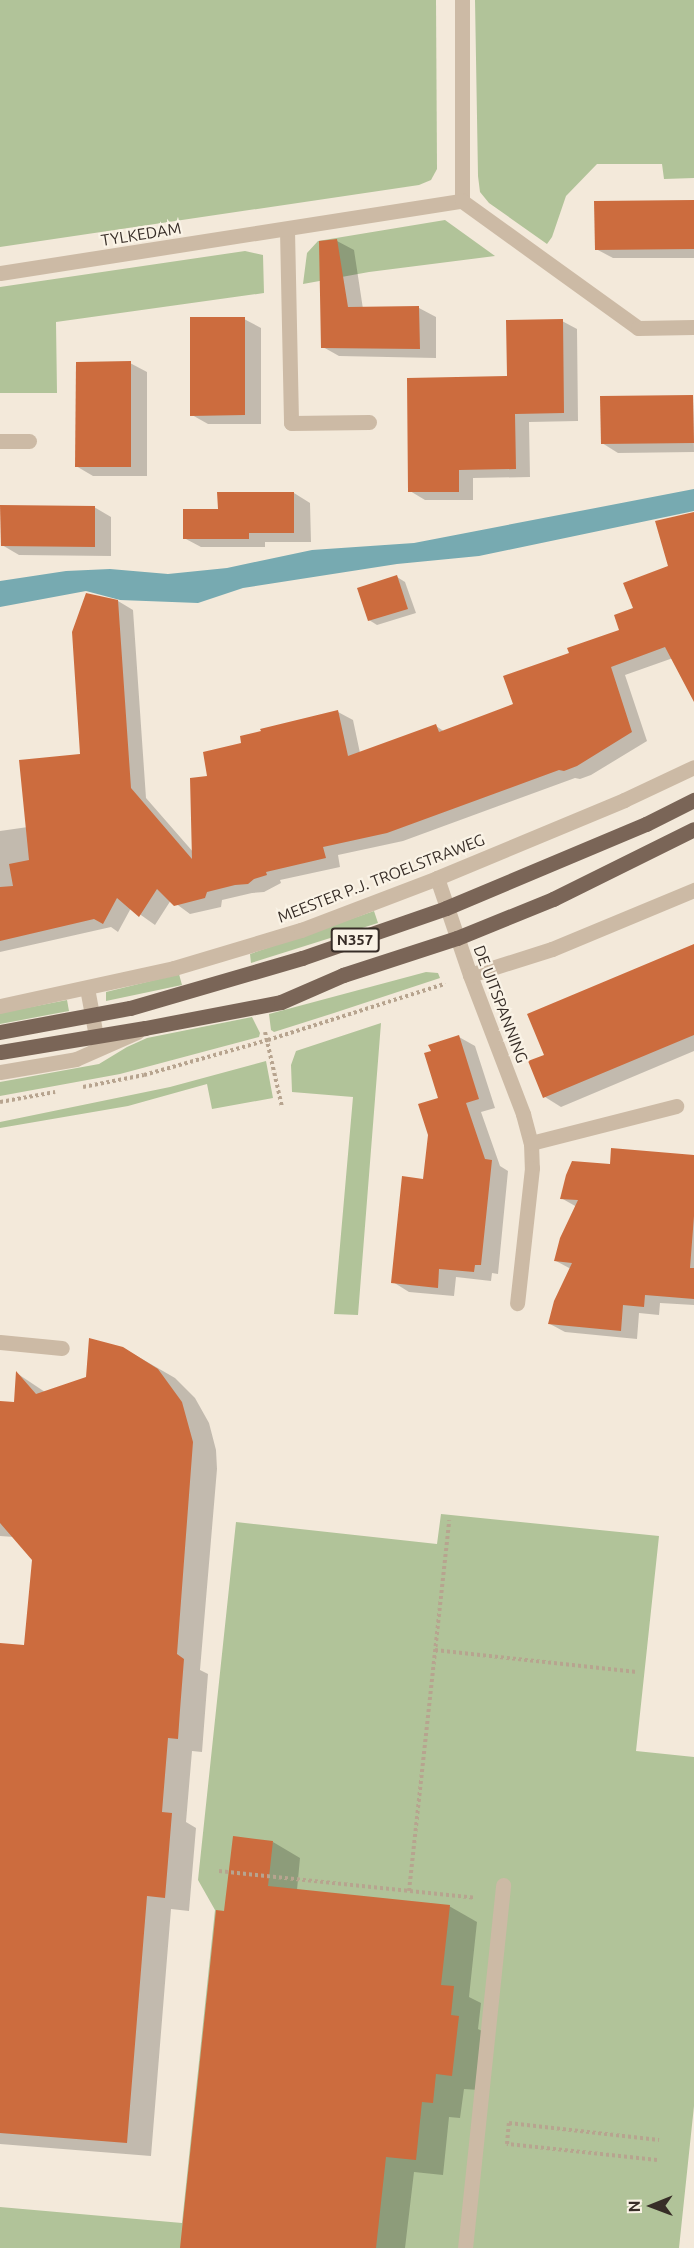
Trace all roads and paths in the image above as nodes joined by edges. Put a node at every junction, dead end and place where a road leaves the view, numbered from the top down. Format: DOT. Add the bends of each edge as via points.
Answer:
graph roads {
  1 [pos="462,0"];
  2 [pos="462,201"];
  3 [pos="287,230"];
  4 [pos="0,273"];
  5 [pos="693,327"];
  6 [pos="369,422"];
  7 [pos="0,441"];
  8 [pos="29,441"];
  9 [pos="694,767"];
  10 [pos="694,800"];
  11 [pos="694,829"];
  12 [pos="437,878"];
  13 [pos="694,890"];
  14 [pos="447,908"];
  15 [pos="457,938"];
  16 [pos="470,975"];
  17 [pos="87,988"];
  18 [pos="0,1006"];
  19 [pos="93,1016"];
  20 [pos="145,1028"];
  21 [pos="0,1032"];
  22 [pos="96,1036"];
  23 [pos="268,1040"];
  24 [pos="0,1052"];
  25 [pos="0,1072"];
  26 [pos="81,1087"];
  27 [pos="59,1092"];
  28 [pos="0,1102"];
  29 [pos="676,1106"];
  30 [pos="282,1107"];
  31 [pos="531,1143"];
  32 [pos="517,1303"];
  33 [pos="0,1342"];
  34 [pos="62,1348"];
  35 [pos="449,1520"];
  36 [pos="435,1650"];
  37 [pos="637,1672"];
  38 [pos="219,1871"];
  39 [pos="503,1885"];
  40 [pos="409,1891"];
  41 [pos="501,1901"];
  42 [pos="659,2139"];
  43 [pos="657,2160"];
  44 [pos="465,2248"];
  1 -- 2 [label="street"];
  2 -- 3 [label="street, TYLKEDAM"];
  2 -- 5 [label="street" via="638,328"];
  3 -- 4 [label="street, TYLKEDAM"];
  3 -- 6 [label="street" via="291,423"];
  7 -- 8 [label="street"];
  9 -- 12 [label="street, MEESTER P.J. TROELSTRAWEG"];
  10 -- 14 [label="main road, N357"];
  11 -- 15 [label="main road, N357" via="553,899"];
  12 -- 14 [label="street, DE UITSPANNING"];
  12 -- 17 [label="street, MEESTER P.J. TROELSTRAWEG" via="240,950"];
  13 -- 16 [label="street" via="552,949"];
  14 -- 15 [label="street, DE UITSPANNING"];
  14 -- 19 [label="main road, N357" via="248,975"];
  15 -- 16 [label="street, DE UITSPANNING"];
  15 -- 20 [label="main road, N357" via="343,975 281,1002"];
  16 -- 23 [label="path"];
  16 -- 31 [label="street, DE UITSPANNING" via="524,1114"];
  17 -- 18 [label="street, MEESTER P.J. TROELSTRAWEG"];
  17 -- 19 [label="street"];
  19 -- 21 [label="main road, N357"];
  19 -- 22 [label="street"];
  20 -- 22 [label="main road, N357"];
  20 -- 25 [label="street" via="76,1059"];
  22 -- 24 [label="main road, N357"];
  23 -- 26 [label="path" via="144,1075"];
  23 -- 30 [label="path"];
  27 -- 28 [label="path"];
  29 -- 31 [label="street"];
  31 -- 32 [label="street, DE UITSPANNING" via="532,1168"];
  33 -- 34 [label="street"];
  35 -- 36 [label="path"];
  36 -- 37 [label="path"];
  36 -- 40 [label="path"];
  38 -- 40 [label="path"];
  39 -- 41 [label="street"];
  40 -- 41 [label="path"];
  41 -- 44 [label="street"];
  42 -- 43 [label="path" via="509,2123 507,2144"];
}
